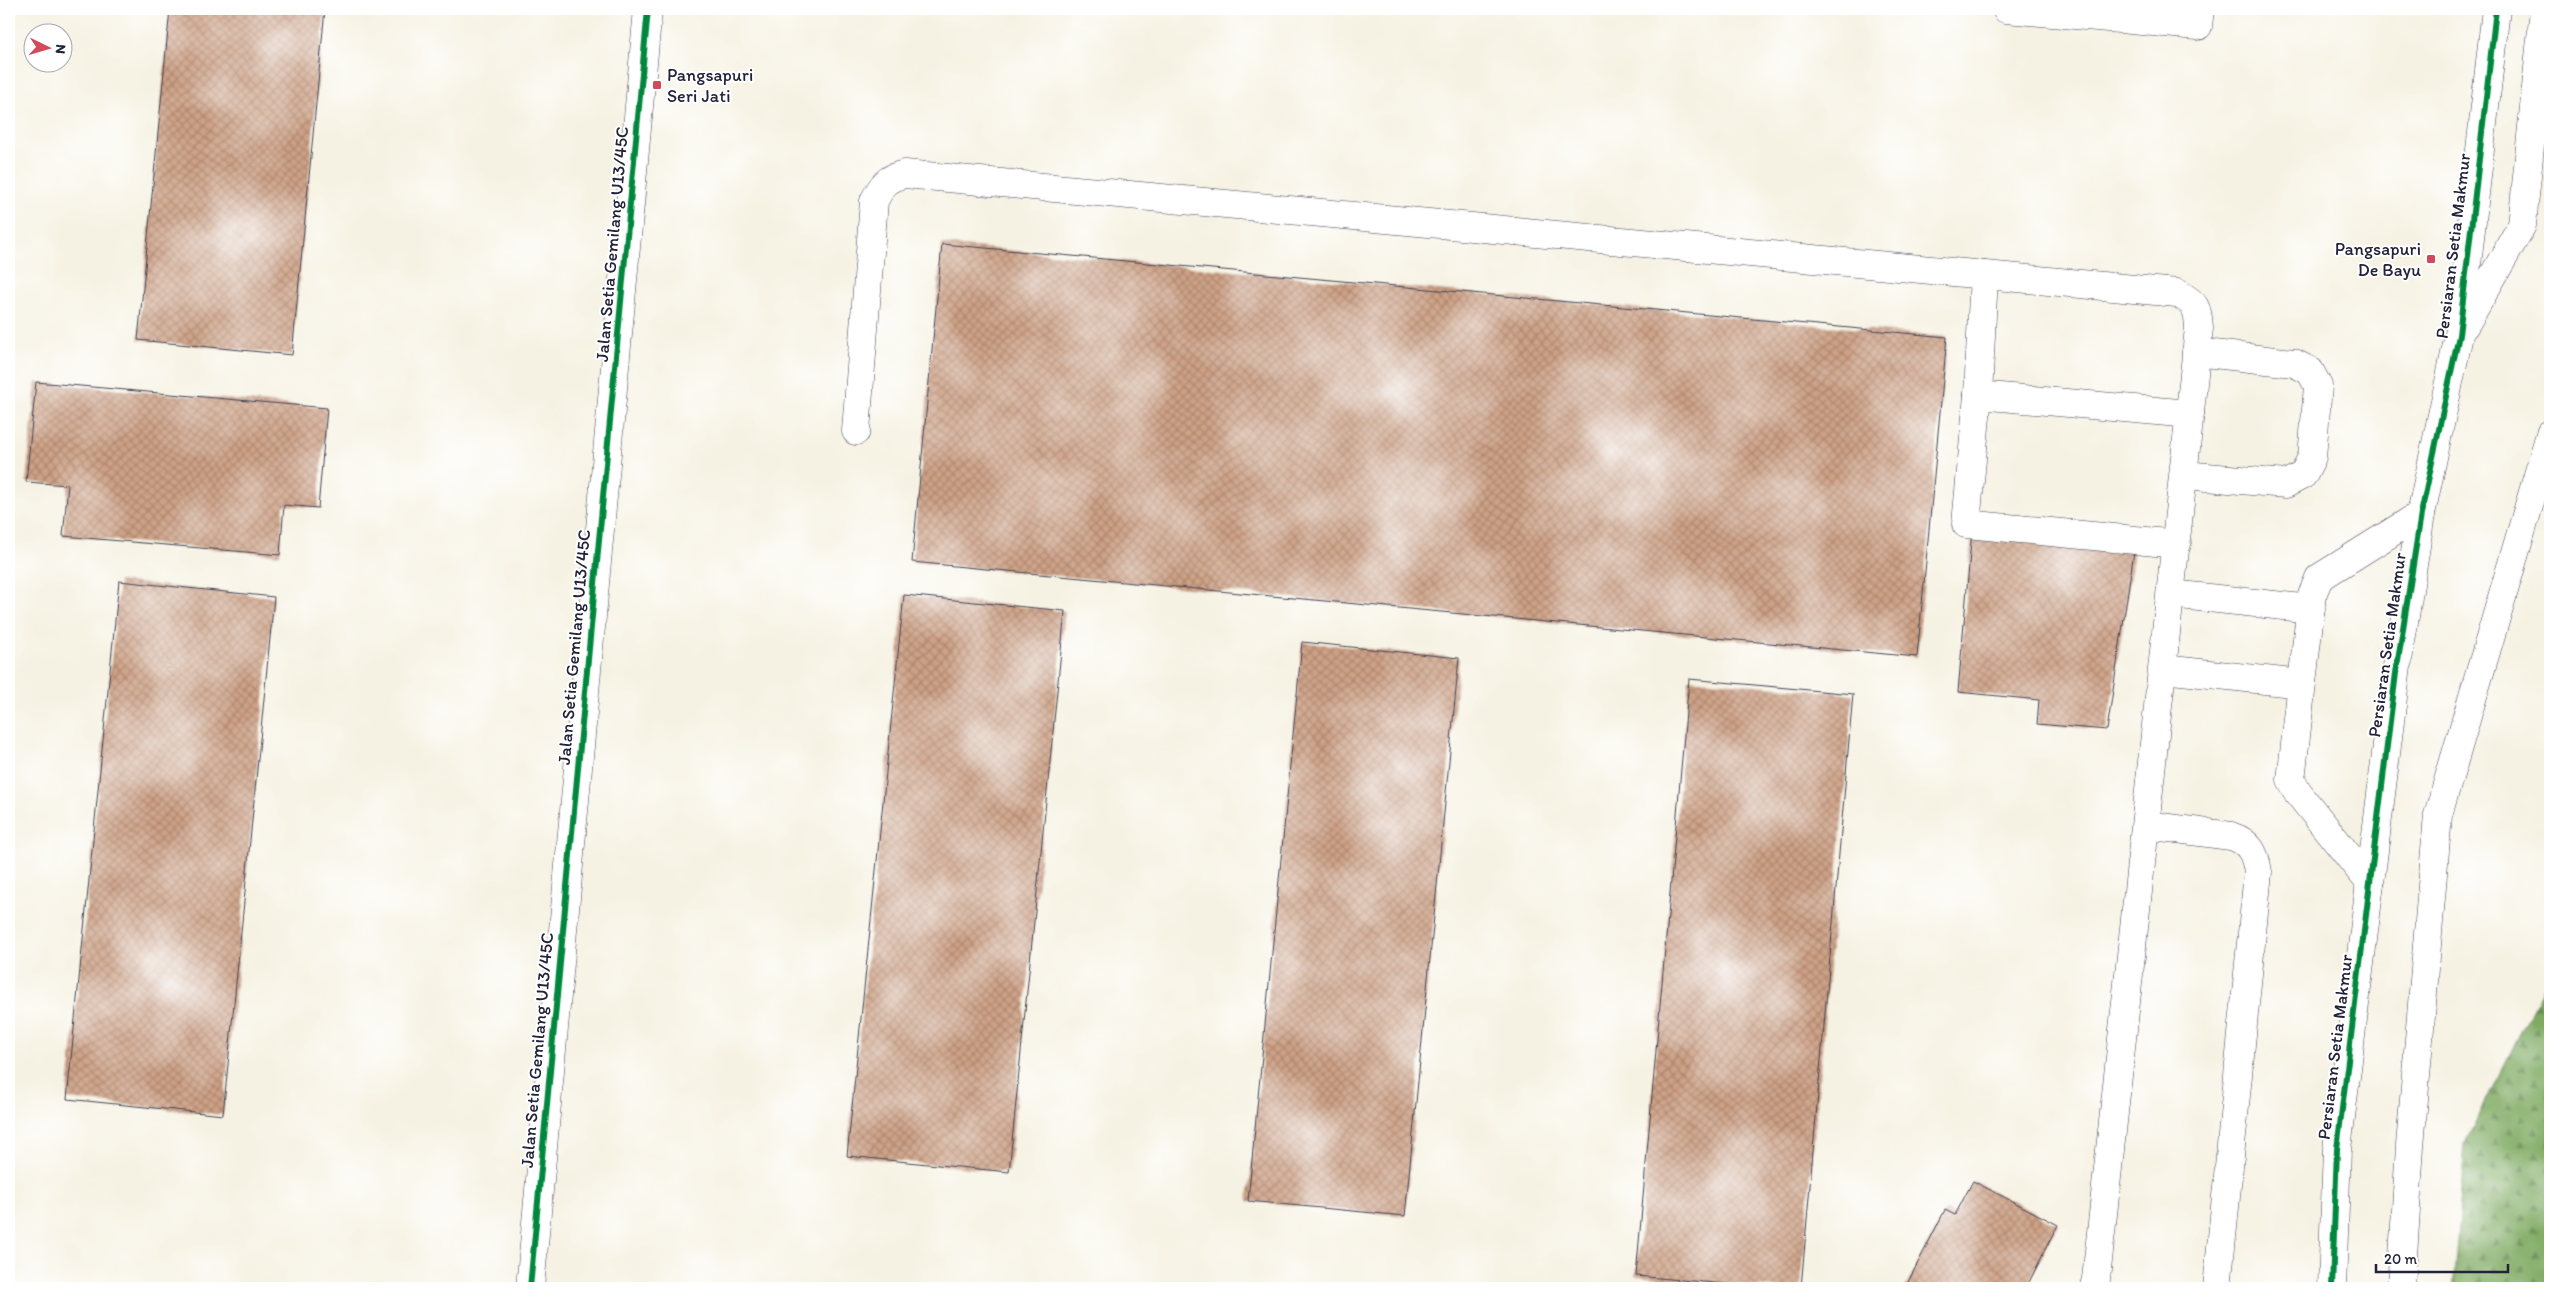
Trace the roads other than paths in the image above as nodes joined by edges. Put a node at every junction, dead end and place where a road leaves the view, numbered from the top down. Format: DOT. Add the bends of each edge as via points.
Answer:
graph roads {
  1 [pos="648,9"];
  2 [pos="2006,9"];
  3 [pos="2200,9"];
  4 [pos="2496,9"];
  5 [pos="2544,9"];
  6 [pos="1984,275"];
  7 [pos="2459,335"];
  8 [pos="2196,352"];
  9 [pos="1978,395"];
  10 [pos="2190,414"];
  11 [pos="856,431"];
  12 [pos="2550,434"];
  13 [pos="2184,475"];
  14 [pos="2421,514"];
  15 [pos="2177,544"];
  16 [pos="2172,594"];
  17 [pos="2311,609"];
  18 [pos="2163,669"];
  19 [pos="2302,684"];
  20 [pos="2146,825"];
  21 [pos="2370,883"];
  22 [pos="530,1288"];
  23 [pos="2096,1288"];
  24 [pos="2216,1288"];
  25 [pos="2332,1288"];
  26 [pos="2401,1288"];
  1 -- 22 [label="street, Jalan Setia Gemilang U13/45C"];
  2 -- 3 [label="street" via="2198,26"];
  4 -- 7 [label="street, Persiaran Setia Makmur"];
  5 -- 7 [label="street" via="2522,225"];
  6 -- 8 [label="street" via="2177,293 2191,300 2198,313"];
  6 -- 9 [label="street"];
  6 -- 11 [label="street" via="905,174 890,178 874,201"];
  7 -- 14 [label="street, Persiaran Setia Makmur"];
  8 -- 10 [label="street"];
  8 -- 13 [label="street" via="2294,363 2310,371 2318,386 2312,457 2303,475 2286,484"];
  9 -- 10 [label="street"];
  9 -- 15 [label="street" via="1966,524"];
  10 -- 13 [label="street"];
  12 -- 26 [label="street" via="2438,815"];
  13 -- 15 [label="street"];
  14 -- 17 [label="street" via="2319,578 2312,595"];
  14 -- 21 [label="street, Persiaran Setia Makmur" via="2396,673"];
  15 -- 16 [label="street"];
  16 -- 17 [label="street"];
  16 -- 18 [label="street"];
  17 -- 19 [label="street"];
  18 -- 19 [label="street"];
  18 -- 20 [label="street"];
  19 -- 21 [label="street" via="2291,780"];
  20 -- 23 [label="street"];
  20 -- 24 [label="street" via="2244,840 2256,859 2257,882"];
  21 -- 25 [label="street, Persiaran Setia Makmur" via="2337,1149"];
}
